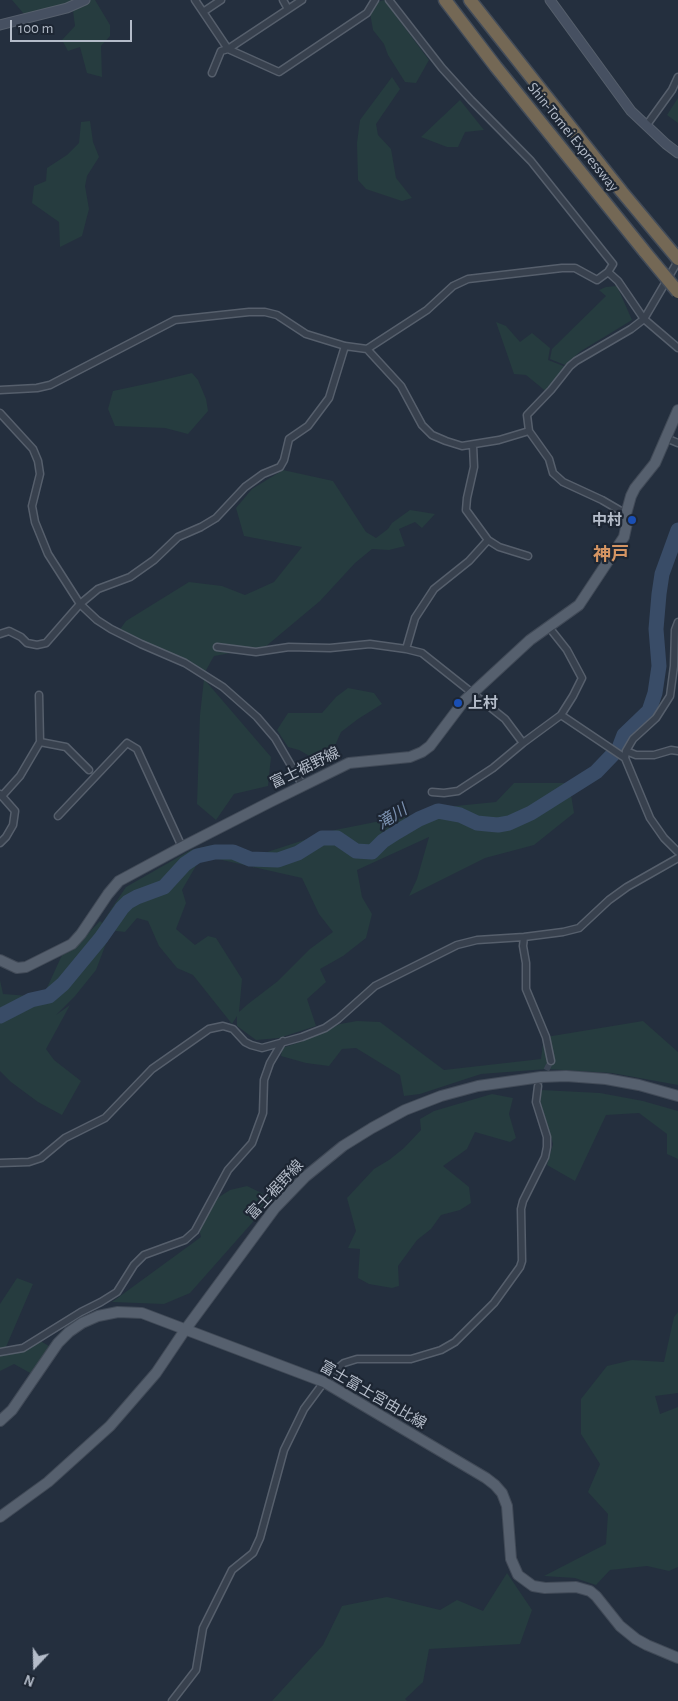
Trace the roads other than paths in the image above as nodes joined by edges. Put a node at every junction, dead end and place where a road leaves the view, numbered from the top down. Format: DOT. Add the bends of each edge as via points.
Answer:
graph roads {
  1 [pos="86,0"];
  2 [pos="195,0"];
  3 [pos="221,0"];
  4 [pos="283,0"];
  5 [pos="302,0"];
  6 [pos="375,0"];
  7 [pos="389,0"];
  8 [pos="445,0"];
  9 [pos="470,0"];
  10 [pos="550,0"];
  11 [pos="288,9"];
  12 [pos="203,12"];
  13 [pos="0,25"];
  14 [pos="228,49"];
  15 [pos="212,73"];
  16 [pos="678,77"];
  17 [pos="646,126"];
  18 [pos="678,153"];
  19 [pos="678,260"];
  20 [pos="608,272"];
  21 [pos="678,292"];
  22 [pos="644,319"];
  23 [pos="345,346"];
  24 [pos="368,348"];
  25 [pos="678,348"];
  26 [pos="0,390"];
  27 [pos="678,410"];
  28 [pos="0,414"];
  29 [pos="529,431"];
  30 [pos="666,438"];
  31 [pos="678,443"];
  32 [pos="473,445"];
  33 [pos="626,514"];
  34 [pos="488,540"];
  35 [pos="528,556"];
  36 [pos="80,604"];
  37 [pos="678,622"];
  38 [pos="548,626"];
  39 [pos="0,634"];
  40 [pos="217,646"];
  41 [pos="406,649"];
  42 [pos="473,693"];
  43 [pos="39,695"];
  44 [pos="561,715"];
  45 [pos="40,742"];
  46 [pos="523,743"];
  47 [pos="626,751"];
  48 [pos="678,751"];
  49 [pos="623,757"];
  50 [pos="89,770"];
  51 [pos="303,786"];
  52 [pos="432,792"];
  53 [pos="1,795"];
  54 [pos="58,816"];
  55 [pos="0,842"];
  56 [pos="182,846"];
  57 [pos="678,852"];
  58 [pos="678,858"];
  59 [pos="524,938"];
  60 [pos="0,960"];
  61 [pos="283,1041"];
  62 [pos="551,1061"];
  63 [pos="538,1086"];
  64 [pos="678,1096"];
  65 [pos="0,1162"];
  66 [pos="185,1330"];
  67 [pos="0,1352"];
  68 [pos="325,1383"];
  69 [pos="0,1421"];
  70 [pos="0,1517"];
  71 [pos="678,1658"];
  72 [pos="172,1701"];
  1 -- 13 [label="street"];
  2 -- 12 [label="street"];
  3 -- 12 [label="street"];
  4 -- 11 [label="street"];
  5 -- 11 [label="street"];
  6 -- 14 [label="street" via="367,12 279,72"];
  7 -- 20 [label="street" via="442,68 531,161 613,264"];
  8 -- 21 [label="highway, Shin-Tomei Expressway, bridge"];
  9 -- 19 [label="highway, Shin-Tomei Expressway"];
  10 -- 17 [label="street" via="616,92"];
  11 -- 14 [label="street"];
  12 -- 14 [label="street"];
  14 -- 15 [label="street" via="221,51"];
  16 -- 17 [label="street"];
  17 -- 18 [label="street"];
  19 -- 22 [label="street"];
  20 -- 22 [label="street"];
  20 -- 24 [label="street" via="597,280 575,268 468,279 453,286 427,310"];
  22 -- 25 [label="street"];
  22 -- 29 [label="street" via="576,360 527,415"];
  23 -- 24 [label="street"];
  23 -- 26 [label="street" via="306,334 266,312 175,320 50,385"];
  23 -- 36 [label="street" via="329,398 308,426 288,438 280,467 245,487 216,518 178,537 130,577 98,589"];
  24 -- 32 [label="street" via="401,386 422,425 432,435 462,446"];
  27 -- 30 [label="main road, 富士裾野線"];
  28 -- 36 [label="street" via="36,455 40,474 32,506 35,522 48,554"];
  29 -- 32 [label="street"];
  29 -- 33 [label="street" via="563,482"];
  30 -- 31 [label="street"];
  30 -- 33 [label="main road, 富士裾野線" via="655,463 630,496"];
  32 -- 34 [label="street" via="474,467 466,510"];
  33 -- 38 [label="main road, 富士裾野線" via="624,537 579,605"];
  34 -- 35 [label="street"];
  34 -- 41 [label="street" via="469,561 434,589 415,618"];
  36 -- 39 [label="street" via="46,643 27,642 9,631"];
  36 -- 51 [label="street" via="111,629 184,663 223,687 275,738"];
  37 -- 47 [label="street" via="670,696 656,718 633,739"];
  38 -- 42 [label="main road, 富士裾野線"];
  38 -- 44 [label="street" via="567,650 582,678"];
  40 -- 41 [label="street" via="256,652 289,647 330,648 370,644"];
  41 -- 42 [label="street" via="422,652"];
  42 -- 46 [label="street" via="505,719"];
  42 -- 51 [label="main road, 富士裾野線" via="422,752 410,757 349,762"];
  43 -- 45 [label="street"];
  44 -- 46 [label="street"];
  44 -- 49 [label="street"];
  45 -- 50 [label="street" via="66,747"];
  45 -- 53 [label="street" via="20,776"];
  46 -- 52 [label="street" via="493,768 458,790"];
  47 -- 48 [label="street" via="636,755 654,755"];
  47 -- 49 [label="street"];
  49 -- 57 [label="street" via="650,818"];
  51 -- 56 [label="main road, 富士裾野線"];
  53 -- 55 [label="street" via="15,811 13,826"];
  54 -- 56 [label="street" via="127,743 137,750"];
  56 -- 60 [label="main road, 富士裾野線" via="119,882 72,944 26,967 17,968"];
  58 -- 59 [label="street" via="609,900 579,928"];
  59 -- 61 [label="street" via="478,940 458,945 375,986 325,1028"];
  59 -- 62 [label="street" via="526,989 546,1037"];
  61 -- 65 [label="street" via="262,1048 251,1046 233,1030 223,1026 209,1029 152,1069 105,1118 65,1138 41,1158 29,1162"];
  61 -- 67 [label="street" via="264,1080 263,1114 252,1142 228,1170 195,1231 185,1240 144,1255 117,1292 23,1348"];
  63 -- 68 [label="street" via="536,1102 548,1147 521,1209 520,1267 494,1303 455,1342 442,1350 411,1359 357,1359 344,1363"];
  64 -- 66 [label="main road, 富士裾野線" via="606,1079 541,1077 478,1086 405,1110 342,1146 305,1177 275,1208"];
  66 -- 68 [label="main road, 富士富士宮由比線"];
  66 -- 69 [label="main road, 富士富士宮由比線" via="142,1312 118,1312 82,1323 58,1343 12,1410"];
  66 -- 70 [label="main road, 富士裾野線" via="156,1373 110,1426 48,1482"];
  68 -- 71 [label="main road, 富士富士宮由比線" via="495,1485 507,1506 512,1559 518,1575 533,1586 576,1587 590,1591 620,1626 636,1639"];
  68 -- 72 [label="street" via="304,1409 284,1450 253,1553 232,1570 203,1628 196,1670"];
}
